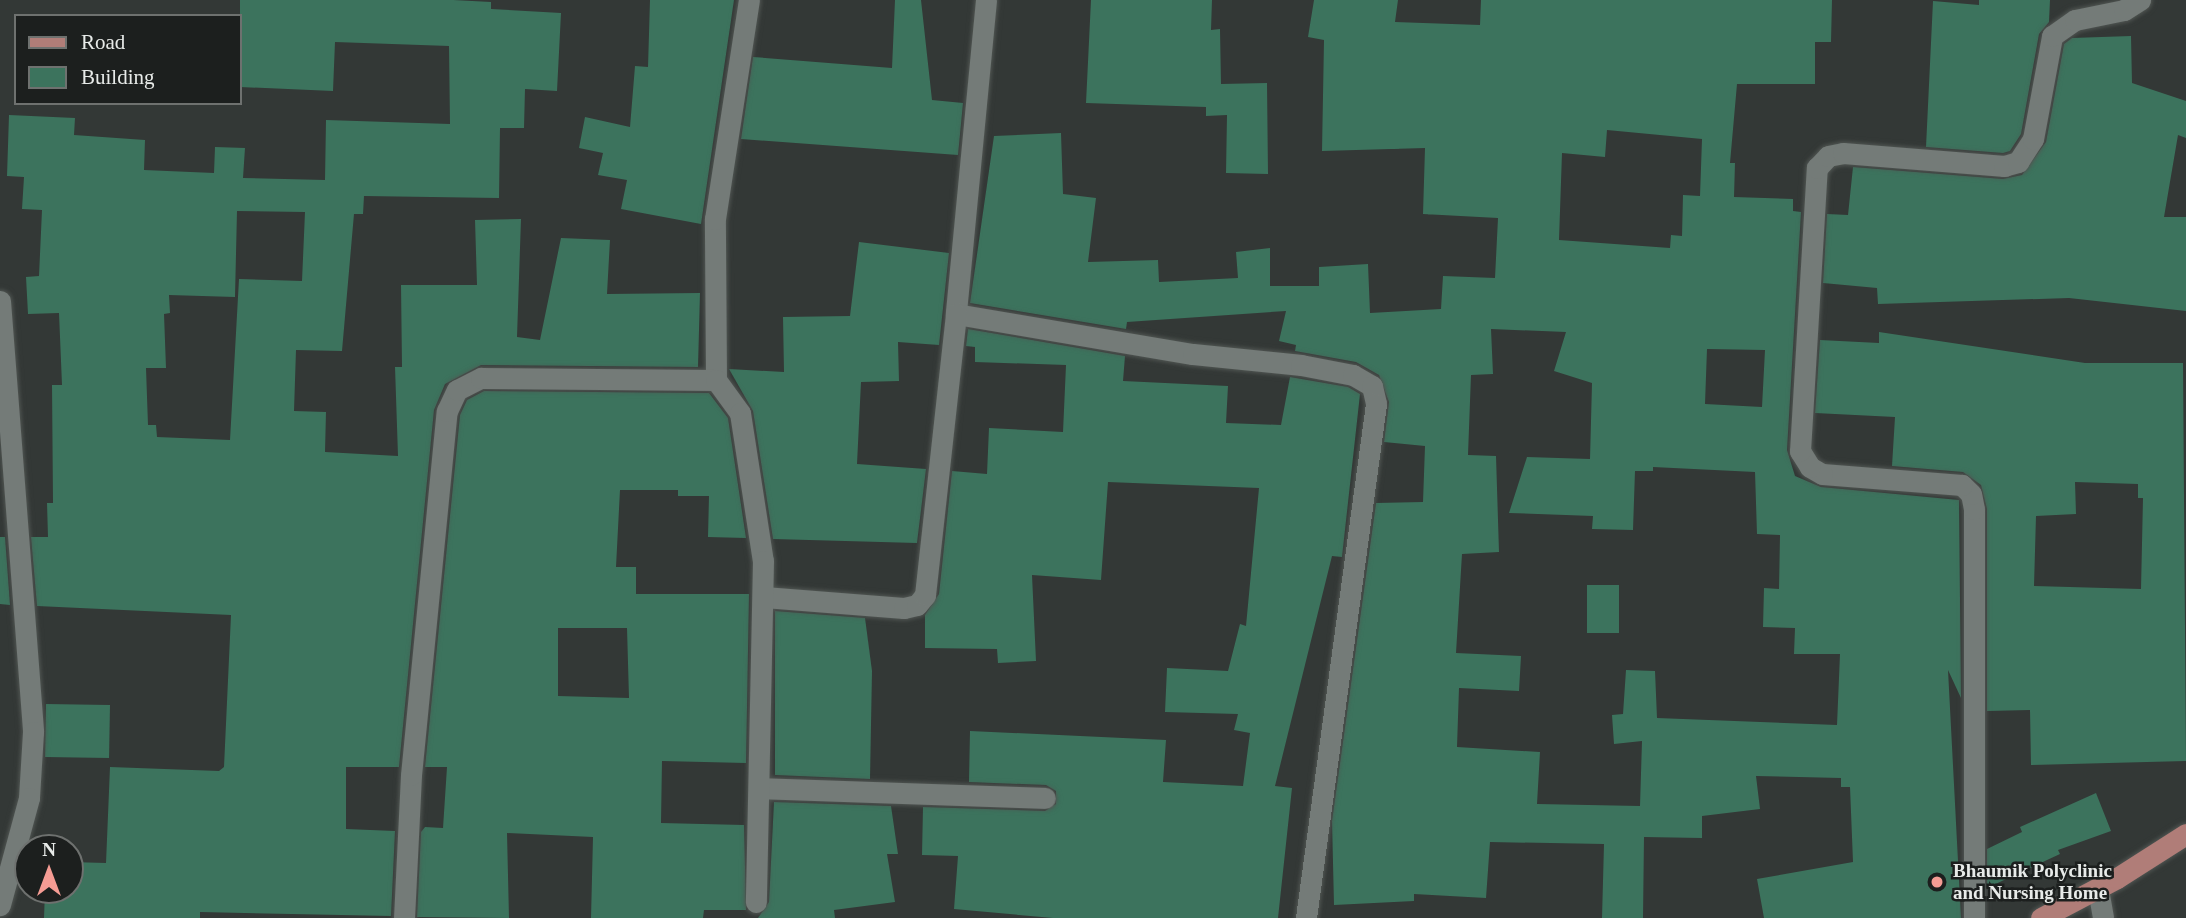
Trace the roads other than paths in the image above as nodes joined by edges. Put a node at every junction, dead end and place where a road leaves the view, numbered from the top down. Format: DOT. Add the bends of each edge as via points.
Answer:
graph roads {
  1 [pos="749,0"];
  2 [pos="986,0"];
  3 [pos="2140,0"];
  4 [pos="0,301"];
  5 [pos="956,314"];
  6 [pos="716,380"];
  7 [pos="764,597"];
  8 [pos="759,788"];
  9 [pos="1045,798"];
  10 [pos="2186,834"];
  11 [pos="2098,889"];
  12 [pos="757,902"];
  13 [pos="0,905"];
  14 [pos="404,918"];
  15 [pos="1306,918"];
  16 [pos="1973,918"];
  17 [pos="2041,918"];
  18 [pos="2103,918"];
  1 -- 6 [label="street" via="715,219"];
  2 -- 5 [label="street"];
  3 -- 16 [label="street" via="2124,10 2075,20 2052,36 2033,139 2018,162 2004,166 1843,153 1828,156 1817,168 1800,451 1810,467 1822,474 1962,485 1971,494"];
  4 -- 13 [label="street" via="33,732 29,798"];
  5 -- 7 [label="street" via="925,595 917,605 904,608"];
  5 -- 15 [label="street" via="1193,354 1301,365 1353,375 1371,386 1376,404 1373,430"];
  6 -- 7 [label="street" via="728,391 746,436"];
  6 -- 14 [label="street" via="481,378 457,390 446,425 411,775"];
  7 -- 8 [label="street"];
  8 -- 9 [label="street"];
  8 -- 12 [label="street"];
  10 -- 11 [label="main road"];
  11 -- 17 [label="main road"];
  11 -- 18 [label="street"];
}
